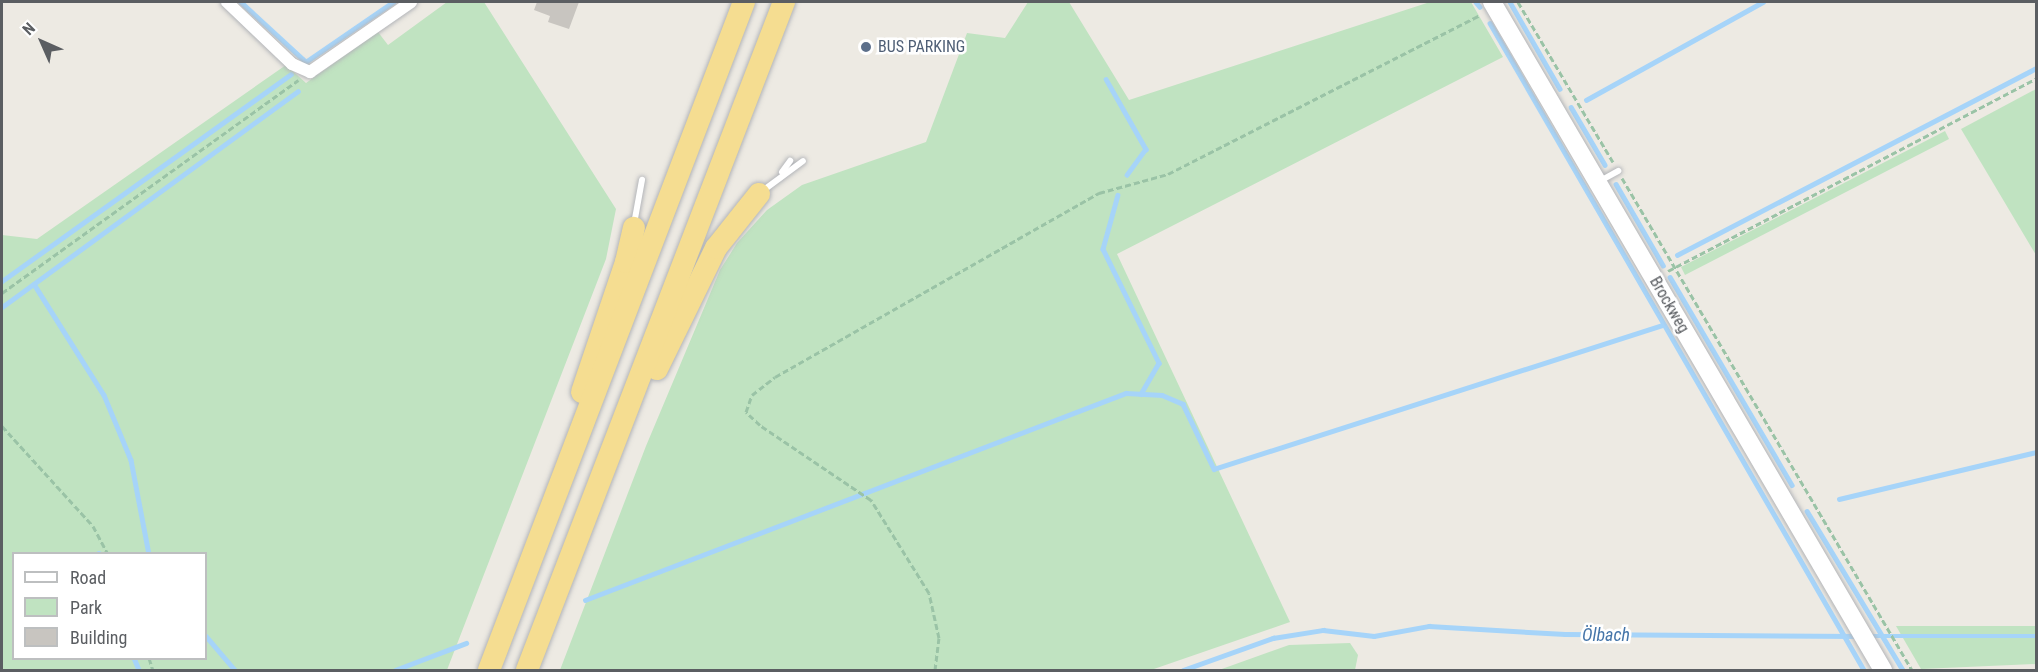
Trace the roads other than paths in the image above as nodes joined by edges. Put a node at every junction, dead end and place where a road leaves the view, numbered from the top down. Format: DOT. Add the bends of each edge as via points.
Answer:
graph roads {
  1 [pos="228,2"];
  2 [pos="411,2"];
  3 [pos="744,2"];
  4 [pos="783,2"];
  5 [pos="1494,4"];
  6 [pos="790,161"];
  7 [pos="803,161"];
  8 [pos="1618,171"];
  9 [pos="642,180"];
  10 [pos="1597,183"];
  11 [pos="763,190"];
  12 [pos="634,228"];
  13 [pos="572,453"];
  14 [pos="606,465"];
  15 [pos="1881,668"];
  16 [pos="489,670"];
  17 [pos="527,670"];
  1 -- 2 [label="street" via="292,64 310,72"];
  3 -- 13 [label="highway"];
  4 -- 14 [label="highway"];
  5 -- 10 [label="street, Brockweg"];
  6 -- 11 [label="lane"];
  7 -- 11 [label="lane"];
  8 -- 10 [label="lane"];
  9 -- 12 [label="lane"];
  10 -- 15 [label="street, Brockweg"];
  11 -- 14 [label="highway" via="716,248 634,417"];
  12 -- 13 [label="highway" via="584,381"];
  13 -- 16 [label="highway"];
  14 -- 17 [label="highway"];
}
